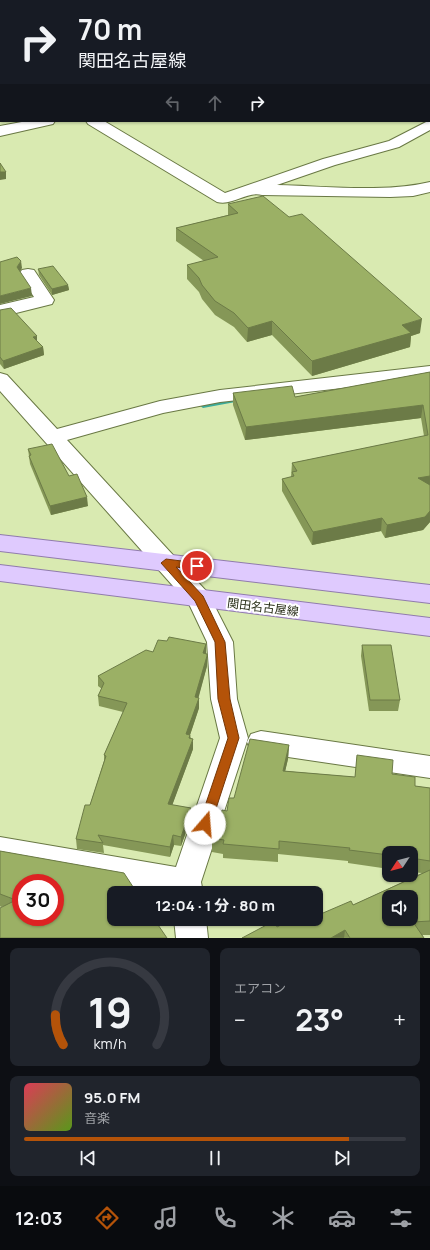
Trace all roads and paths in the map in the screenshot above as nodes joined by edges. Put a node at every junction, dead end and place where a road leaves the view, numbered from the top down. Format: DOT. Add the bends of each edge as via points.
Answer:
graph roads {
  1 [pos="44,122"];
  2 [pos="95,122"];
  3 [pos="430,124"];
  4 [pos="0,132"];
  5 [pos="430,187"];
  6 [pos="253,189"];
  7 [pos="28,274"];
  8 [pos="0,311"];
  9 [pos="430,372"];
  10 [pos="0,378"];
  11 [pos="53,437"];
  12 [pos="0,543"];
  13 [pos="166,563"];
  14 [pos="0,573"];
  15 [pos="430,594"];
  16 [pos="199,599"];
  17 [pos="430,627"];
  18 [pos="234,738"];
  19 [pos="430,767"];
  20 [pos="0,850"];
  21 [pos="177,886"];
  22 [pos="188,886"];
  23 [pos="191,926"];
  24 [pos="192,938"];
  1 -- 4 [label="street"];
  2 -- 6 [label="street" via="223,199"];
  3 -- 6 [label="street" via="394,144 328,162"];
  5 -- 6 [label="street" via="390,192"];
  7 -- 8 [label="street" via="45,300"];
  9 -- 11 [label="street" via="220,396 160,407"];
  10 -- 11 [label="street"];
  11 -- 13 [label="street"];
  12 -- 13 [label="main road"];
  13 -- 15 [label="main road"];
  13 -- 16 [label="street"];
  14 -- 16 [label="main road, 関田名古屋線"];
  16 -- 17 [label="main road, 関田名古屋線"];
  16 -- 18 [label="street" via="220,642 224,699"];
  18 -- 19 [label="street"];
  18 -- 22 [label="street"];
  20 -- 21 [label="street"];
  23 -- 24 [label="street"];
}
